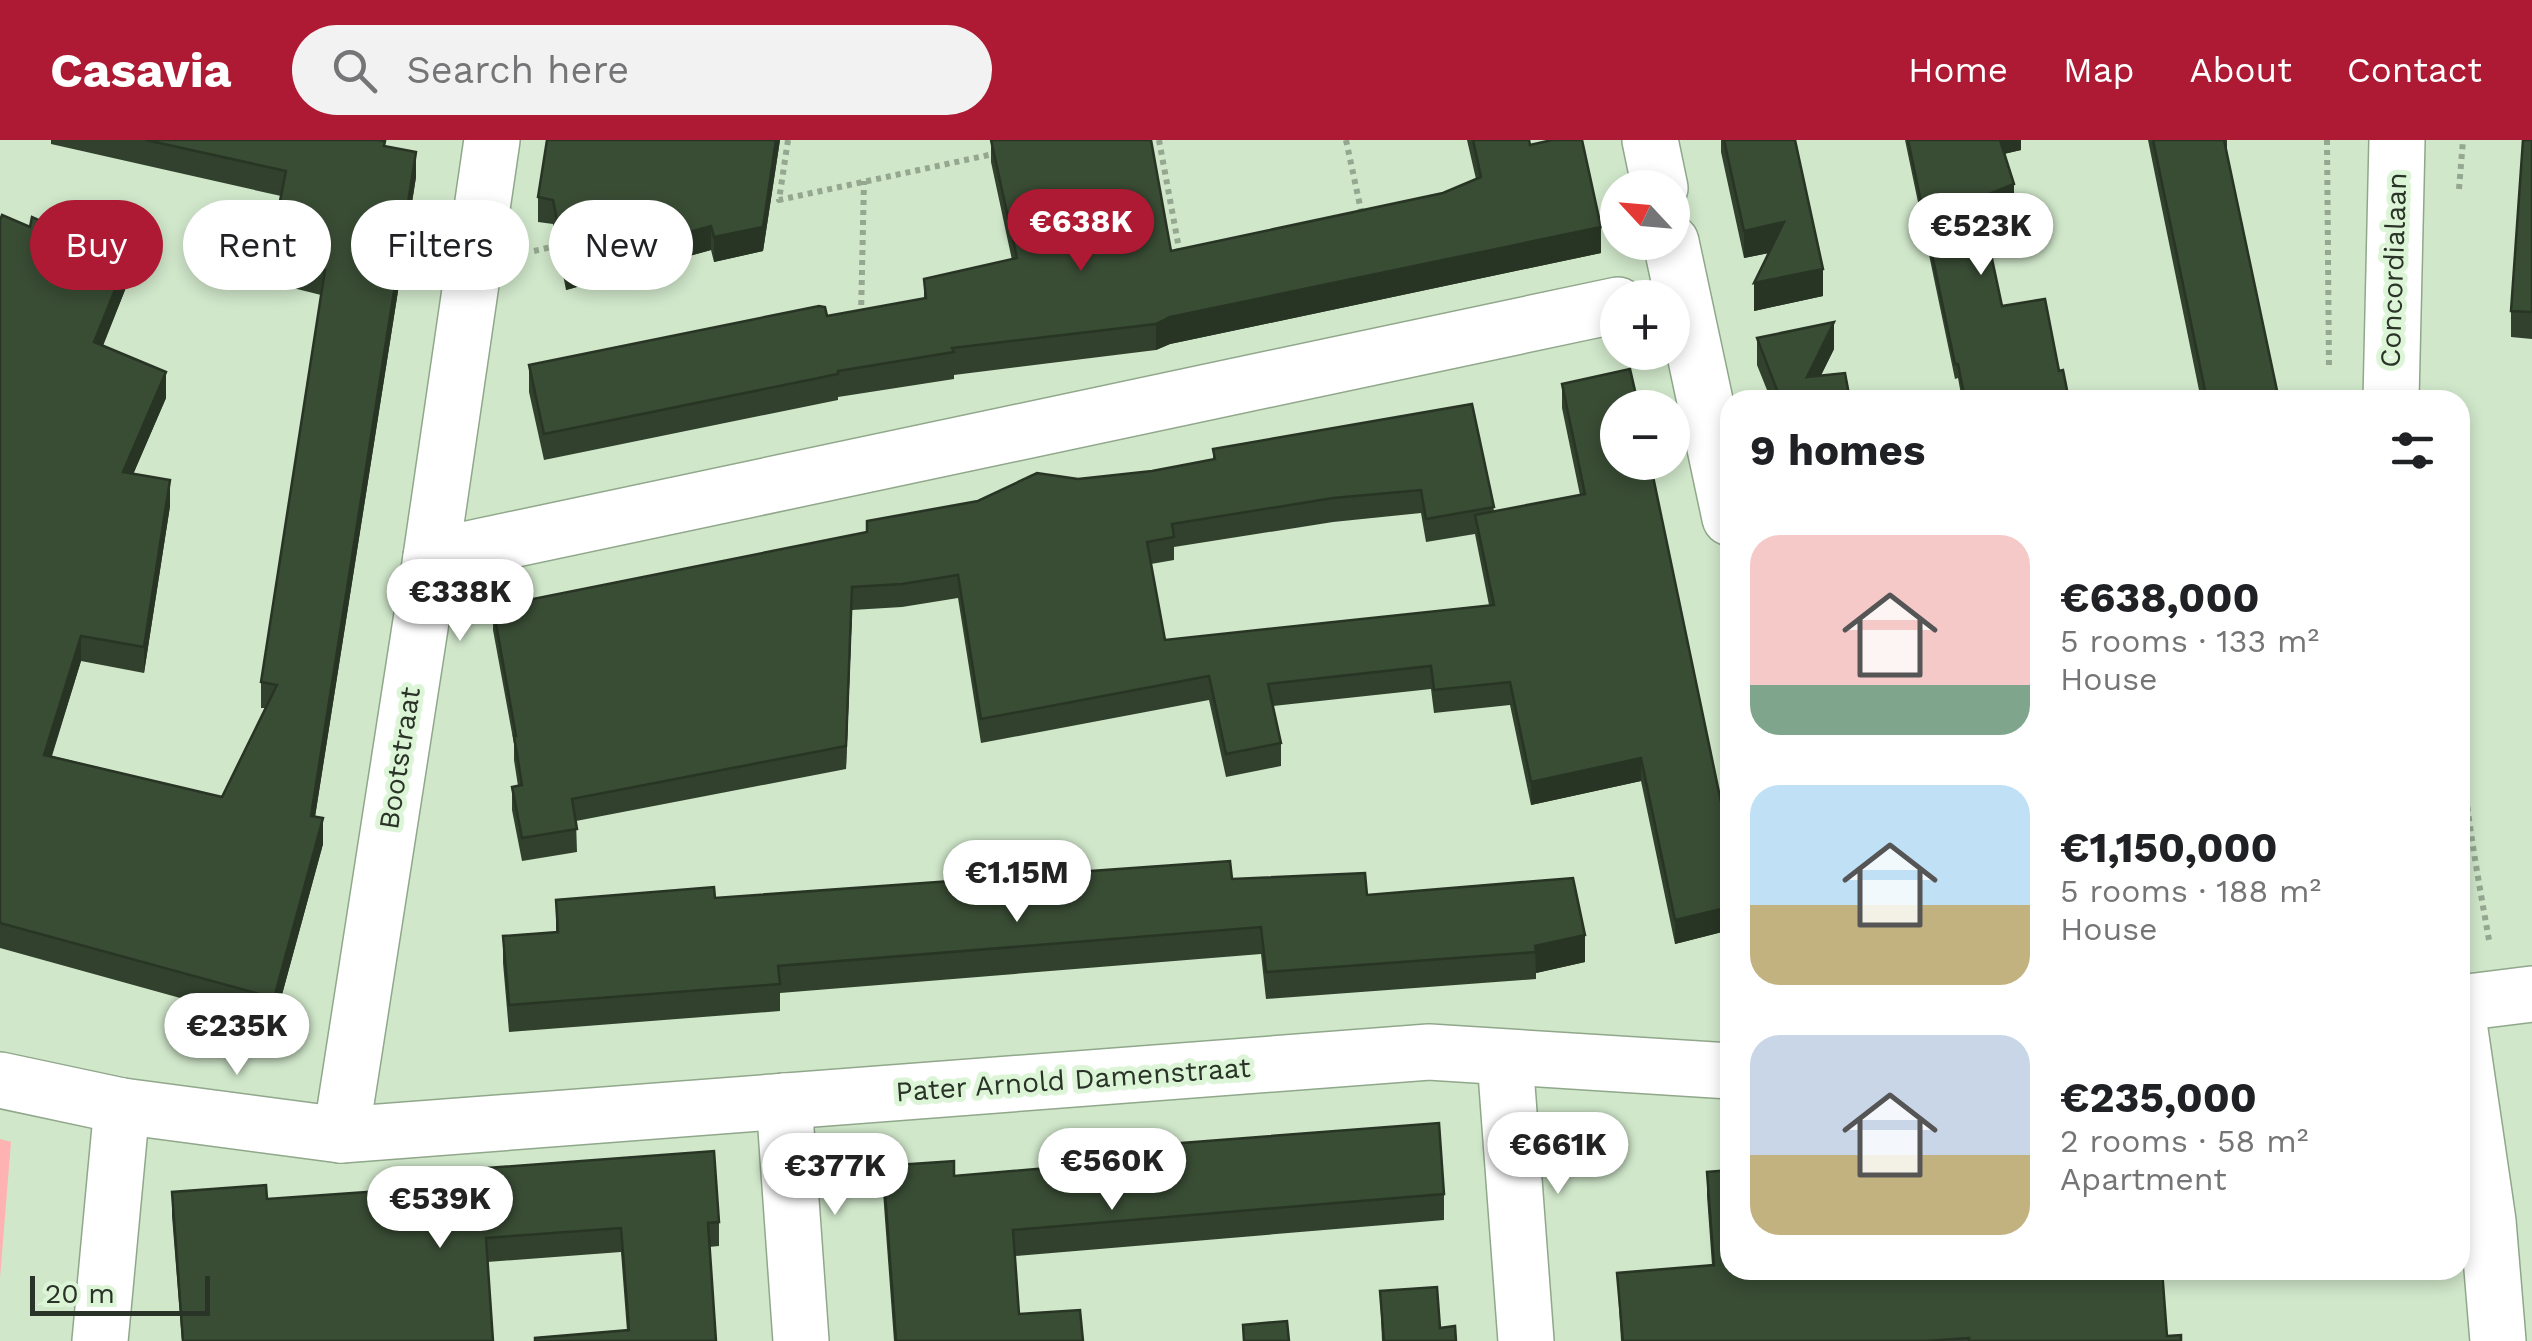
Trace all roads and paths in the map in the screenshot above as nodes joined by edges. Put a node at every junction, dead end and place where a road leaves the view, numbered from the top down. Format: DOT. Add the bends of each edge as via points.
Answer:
graph roads {
  1 [pos="492,140"];
  2 [pos="788,140"];
  3 [pos="1159,140"];
  4 [pos="1346,140"];
  5 [pos="1650,140"];
  6 [pos="2327,140"];
  7 [pos="2396,140"];
  8 [pos="1008,151"];
  9 [pos="1656,170"];
  10 [pos="864,181"];
  11 [pos="483,200"];
  12 [pos="779,200"];
  13 [pos="760,204"];
  14 [pos="1363,218"];
  15 [pos="1181,256"];
  16 [pos="1668,277"];
  17 [pos="470,290"];
  18 [pos="1600,309"];
  19 [pos="860,334"];
  20 [pos="2328,381"];
  21 [pos="2391,390"];
  22 [pos="1720,479"];
  23 [pos="431,558"];
  24 [pos="2470,836"];
  25 [pos="2488,1007"];
  26 [pos="1504,1059"];
  27 [pos="1720,1071"];
  28 [pos="0,1080"];
  29 [pos="784,1102"];
  30 [pos="122,1106"];
  31 [pos="341,1135"];
  32 [pos="100,1341"];
  33 [pos="802,1341"];
  34 [pos="1526,1341"];
  35 [pos="2498,1341"];
  1 -- 11 [label="street, Bootstraat"];
  2 -- 12 [label="path"];
  3 -- 15 [label="path"];
  4 -- 14 [label="path"];
  5 -- 9 [label="street"];
  6 -- 20 [label="path"];
  7 -- 21 [label="street, Concordialaan"];
  8 -- 10 [label="path"];
  10 -- 12 [label="path"];
  10 -- 19 [label="path"];
  12 -- 13 [label="path"];
  16 -- 22 [label="street"];
  17 -- 23 [label="street, Bootstraat"];
  18 -- 23 [label="street"];
  23 -- 31 [label="street, Bootstraat"];
  24 -- 25 [label="path"];
  25 -- 35 [label="street" via="2488,1221"];
  26 -- 27 [label="street, Pater Arnold Damenstraat"];
  26 -- 29 [label="street, Pater Arnold Damenstraat" via="1429,1052"];
  26 -- 34 [label="street"];
  28 -- 30 [label="street, Pater Arnold Damenstraat"];
  29 -- 31 [label="street, Pater Arnold Damenstraat"];
  29 -- 33 [label="street"];
  30 -- 31 [label="street, Pater Arnold Damenstraat"];
  30 -- 32 [label="street"];
}
